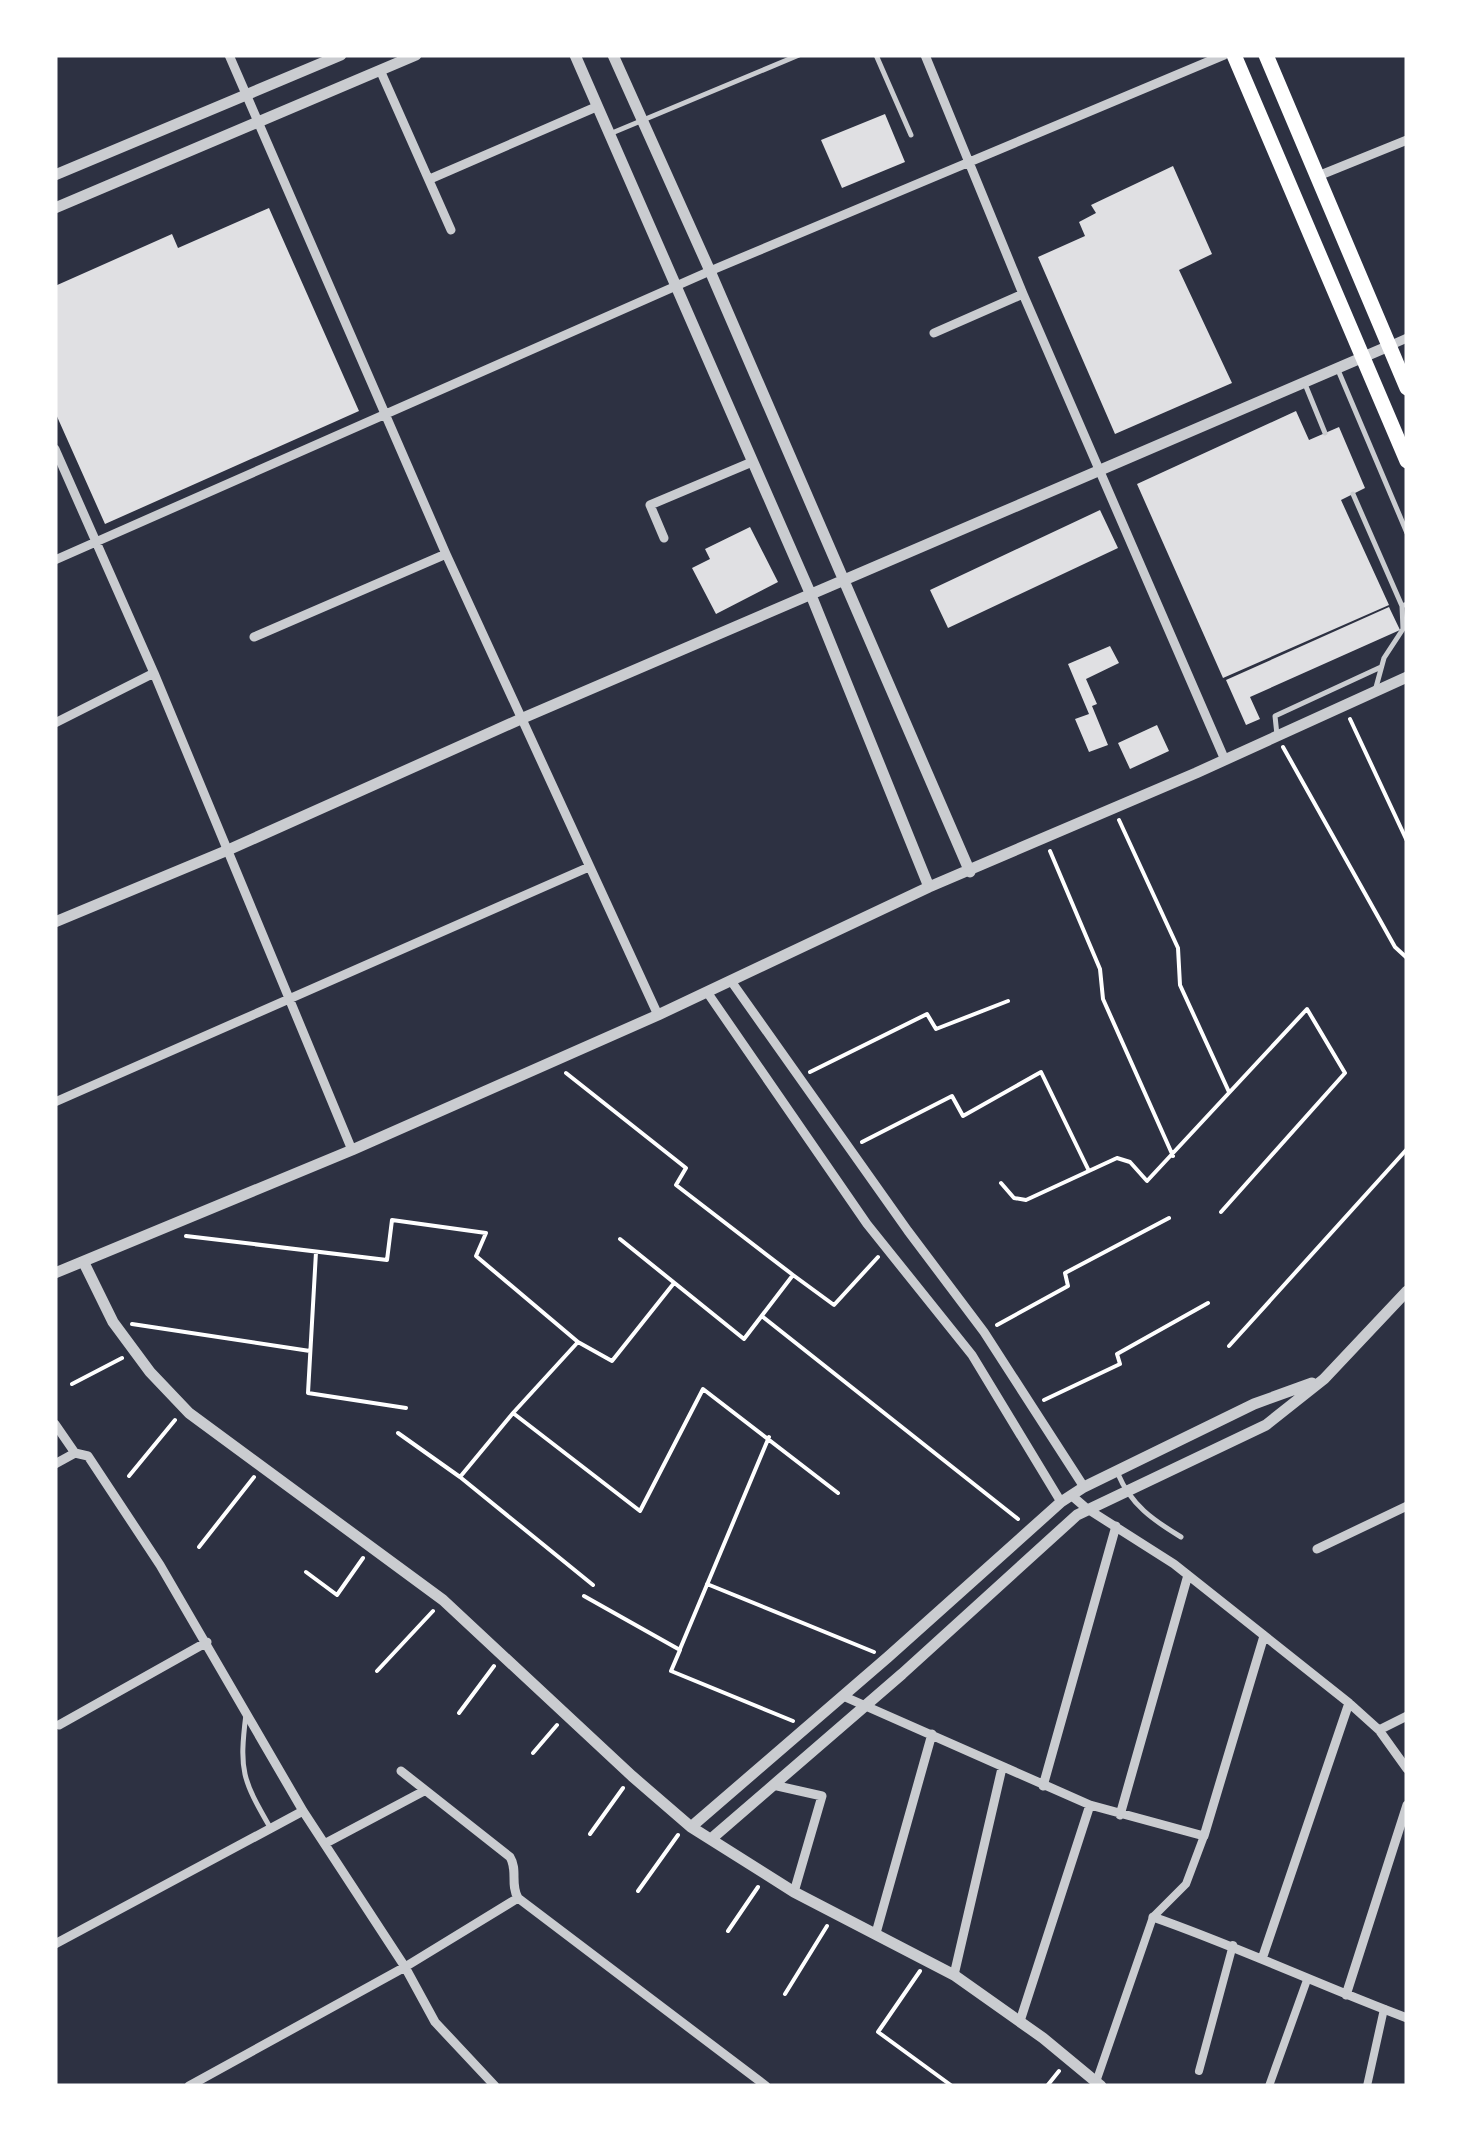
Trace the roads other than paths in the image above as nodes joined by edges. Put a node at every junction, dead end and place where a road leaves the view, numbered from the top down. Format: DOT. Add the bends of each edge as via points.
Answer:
graph roads {
  1 [pos="229,55"];
  2 [pos="341,55"];
  3 [pos="416,55"];
  4 [pos="574,55"];
  5 [pos="613,55"];
  6 [pos="799,55"];
  7 [pos="876,55"];
  8 [pos="924,55"];
  9 [pos="1224,55"];
  10 [pos="1234,55"];
  11 [pos="1266,55"];
  12 [pos="380,70"];
  13 [pos="245,95"];
  14 [pos="596,108"];
  15 [pos="641,120"];
  16 [pos="257,124"];
  17 [pos="608,135"];
  18 [pos="912,136"];
  19 [pos="1407,140"];
  20 [pos="968,165"];
  21 [pos="55,175"];
  22 [pos="1318,176"];
  23 [pos="430,179"];
  24 [pos="55,208"];
  25 [pos="451,230"];
  26 [pos="710,271"];
  27 [pos="674,288"];
  28 [pos="1023,294"];
  29 [pos="934,333"];
  30 [pos="1407,338"];
  31 [pos="1389,346"];
  32 [pos="1362,358"];
  33 [pos="1337,367"];
  34 [pos="1304,382"];
  35 [pos="1407,388"];
  36 [pos="384,414"];
  37 [pos="1324,433"];
  38 [pos="55,449"];
  39 [pos="752,462"];
  40 [pos="1407,462"];
  41 [pos="1098,470"];
  42 [pos="1354,494"];
  43 [pos="1407,533"];
  44 [pos="664,538"];
  45 [pos="97,542"];
  46 [pos="446,554"];
  47 [pos="55,560"];
  48 [pos="845,580"];
  49 [pos="812,596"];
  50 [pos="1404,605"];
  51 [pos="254,636"];
  52 [pos="1381,667"];
  53 [pos="154,674"];
  54 [pos="1407,677"];
  55 [pos="1375,692"];
  56 [pos="523,718"];
  57 [pos="55,723"];
  58 [pos="1277,735"];
  59 [pos="1226,760"];
  60 [pos="228,850"];
  61 [pos="588,867"];
  62 [pos="970,872"];
  63 [pos="929,887"];
  64 [pos="55,922"];
  65 [pos="731,981"];
  66 [pos="707,992"];
  67 [pos="292,1000"];
  68 [pos="658,1015"];
  69 [pos="55,1102"];
  70 [pos="352,1150"];
  71 [pos="84,1263"];
  72 [pos="55,1274"];
  73 [pos="1407,1291"];
  74 [pos="1324,1379"];
  75 [pos="55,1424"];
  76 [pos="75,1453"];
  77 [pos="55,1464"];
  78 [pos="1117,1471"];
  79 [pos="1084,1487"];
  80 [pos="1124,1490"];
  81 [pos="1066,1499"];
  82 [pos="1407,1506"];
  83 [pos="1086,1508"];
  84 [pos="1116,1526"];
  85 [pos="1180,1537"];
  86 [pos="1317,1549"];
  87 [pos="990,1567"];
  88 [pos="1188,1575"];
  89 [pos="1004,1582"];
  90 [pos="1264,1636"];
  91 [pos="207,1642"];
  92 [pos="843,1696"];
  93 [pos="1349,1703"];
  94 [pos="865,1705"];
  95 [pos="246,1711"];
  96 [pos="1407,1716"];
  97 [pos="59,1725"];
  98 [pos="1379,1730"];
  99 [pos="932,1734"];
  100 [pos="1002,1768"];
  101 [pos="1407,1770"];
  102 [pos="401,1771"];
  103 [pos="772,1785"];
  104 [pos="1043,1786"];
  105 [pos="424,1791"];
  106 [pos="1090,1804"];
  107 [pos="1407,1805"];
  108 [pos="303,1811"];
  109 [pos="1120,1814"];
  110 [pos="689,1825"];
  111 [pos="271,1829"];
  112 [pos="1204,1836"];
  113 [pos="711,1839"];
  114 [pos="326,1844"];
  115 [pos="794,1892"];
  116 [pos="518,1898"];
  117 [pos="1152,1917"];
  118 [pos="876,1934"];
  119 [pos="55,1944"];
  120 [pos="1232,1945"];
  121 [pos="1262,1959"];
  122 [pos="405,1967"];
  123 [pos="954,1975"];
  124 [pos="1307,1980"];
  125 [pos="1346,1995"];
  126 [pos="1384,2009"];
  127 [pos="1407,2018"];
  128 [pos="1020,2021"];
  129 [pos="1199,2071"];
  130 [pos="1099,2084"];
  131 [pos="189,2086"];
  132 [pos="494,2086"];
  133 [pos="766,2086"];
  134 [pos="1269,2086"];
  135 [pos="1367,2086"];
  1 -- 13 [label="street"];
  2 -- 13 [label="street"];
  3 -- 12 [label="street"];
  4 -- 14 [label="street"];
  5 -- 15 [label="street"];
  6 -- 15 [label="lane"];
  7 -- 18 [label="lane"];
  8 -- 20 [label="street"];
  9 -- 20 [label="street"];
  10 -- 32 [label="main road"];
  11 -- 22 [label="main road"];
  12 -- 16 [label="street"];
  12 -- 23 [label="street"];
  13 -- 16 [label="street"];
  13 -- 21 [label="street"];
  14 -- 17 [label="street"];
  14 -- 23 [label="street"];
  15 -- 17 [label="lane"];
  15 -- 26 [label="street"];
  16 -- 24 [label="street"];
  16 -- 36 [label="street"];
  17 -- 27 [label="street"];
  19 -- 22 [label="street"];
  20 -- 26 [label="street"];
  20 -- 28 [label="street"];
  22 -- 31 [label="main road"];
  23 -- 25 [label="street"];
  26 -- 27 [label="street"];
  26 -- 48 [label="street"];
  27 -- 36 [label="street"];
  27 -- 39 [label="street"];
  28 -- 29 [label="street"];
  28 -- 41 [label="street"];
  30 -- 31 [label="street"];
  31 -- 32 [label="street"];
  31 -- 35 [label="main road"];
  32 -- 33 [label="street"];
  32 -- 40 [label="main road"];
  33 -- 34 [label="street"];
  33 -- 43 [label="lane"];
  34 -- 37 [label="lane"];
  34 -- 41 [label="street"];
  36 -- 45 [label="street"];
  36 -- 46 [label="street"];
  38 -- 45 [label="street"];
  39 -- 44 [label="street" via="650,505"];
  39 -- 49 [label="street"];
  41 -- 48 [label="street"];
  41 -- 59 [label="street"];
  42 -- 50 [label="lane"];
  45 -- 47 [label="street"];
  45 -- 53 [label="street"];
  46 -- 51 [label="street"];
  46 -- 56 [label="street"];
  48 -- 49 [label="street"];
  48 -- 62 [label="street"];
  49 -- 56 [label="street"];
  49 -- 63 [label="street"];
  50 -- 52 [label="lane" via="1403,629"];
  52 -- 55 [label="lane"];
  52 -- 58 [label="lane" via="1275,716"];
  53 -- 57 [label="street"];
  53 -- 60 [label="street"];
  54 -- 55 [label="street"];
  55 -- 58 [label="street"];
  56 -- 60 [label="street"];
  56 -- 61 [label="street"];
  58 -- 59 [label="street"];
  59 -- 62 [label="street"];
  60 -- 64 [label="street"];
  60 -- 67 [label="street"];
  61 -- 67 [label="street"];
  61 -- 68 [label="street"];
  62 -- 63 [label="street"];
  63 -- 65 [label="street"];
  65 -- 66 [label="street"];
  65 -- 79 [label="street" via="984,1332"];
  66 -- 68 [label="street"];
  66 -- 81 [label="street" via="813,1150 972,1355"];
  67 -- 69 [label="street"];
  67 -- 70 [label="street"];
  68 -- 70 [label="street"];
  70 -- 71 [label="street"];
  71 -- 72 [label="street"];
  71 -- 110 [label="street" via="113,1322 184,1408 443,1600"];
  73 -- 74 [label="street"];
  74 -- 78 [label="street" via="1254,1404"];
  74 -- 80 [label="street" via="1266,1425"];
  75 -- 76 [label="street"];
  76 -- 77 [label="street"];
  76 -- 91 [label="street" via="88,1456"];
  78 -- 79 [label="street"];
  78 -- 80 [label="lane"];
  79 -- 81 [label="street"];
  80 -- 83 [label="street"];
  80 -- 85 [label="lane"];
  81 -- 83 [label="street"];
  81 -- 87 [label="street"];
  82 -- 86 [label="street"];
  83 -- 84 [label="street"];
  83 -- 89 [label="street"];
  84 -- 88 [label="street"];
  84 -- 104 [label="street"];
  87 -- 89 [label="street"];
  87 -- 92 [label="street"];
  88 -- 90 [label="street"];
  88 -- 109 [label="street"];
  89 -- 94 [label="street"];
  90 -- 93 [label="street"];
  90 -- 112 [label="street"];
  91 -- 95 [label="street"];
  91 -- 97 [label="street"];
  92 -- 94 [label="street"];
  92 -- 110 [label="street"];
  93 -- 98 [label="street"];
  93 -- 121 [label="street"];
  94 -- 99 [label="street"];
  94 -- 103 [label="street"];
  95 -- 108 [label="street"];
  95 -- 111 [label="lane" via="242,1772"];
  96 -- 98 [label="street"];
  98 -- 101 [label="street"];
  99 -- 100 [label="street"];
  99 -- 118 [label="street"];
  100 -- 104 [label="street"];
  100 -- 123 [label="street"];
  102 -- 105 [label="street"];
  103 -- 113 [label="street"];
  103 -- 115 [label="street" via="822,1796"];
  104 -- 106 [label="street"];
  105 -- 114 [label="street"];
  105 -- 116 [label="street" via="510,1857"];
  106 -- 109 [label="street"];
  106 -- 128 [label="street"];
  107 -- 125 [label="street"];
  108 -- 111 [label="street"];
  108 -- 114 [label="street"];
  109 -- 112 [label="street"];
  110 -- 113 [label="street"];
  111 -- 119 [label="street"];
  112 -- 117 [label="street" via="1186,1884"];
  113 -- 115 [label="street"];
  114 -- 122 [label="street"];
  115 -- 118 [label="street"];
  116 -- 122 [label="street"];
  116 -- 133 [label="street"];
  117 -- 120 [label="street"];
  117 -- 130 [label="street"];
  118 -- 123 [label="street"];
  120 -- 121 [label="street"];
  120 -- 129 [label="street"];
  121 -- 124 [label="street"];
  122 -- 131 [label="street"];
  122 -- 132 [label="street" via="435,2022"];
  123 -- 128 [label="street"];
  124 -- 125 [label="street"];
  124 -- 134 [label="street"];
  125 -- 126 [label="street"];
  126 -- 127 [label="street"];
  126 -- 135 [label="street"];
  128 -- 130 [label="street"];
}
